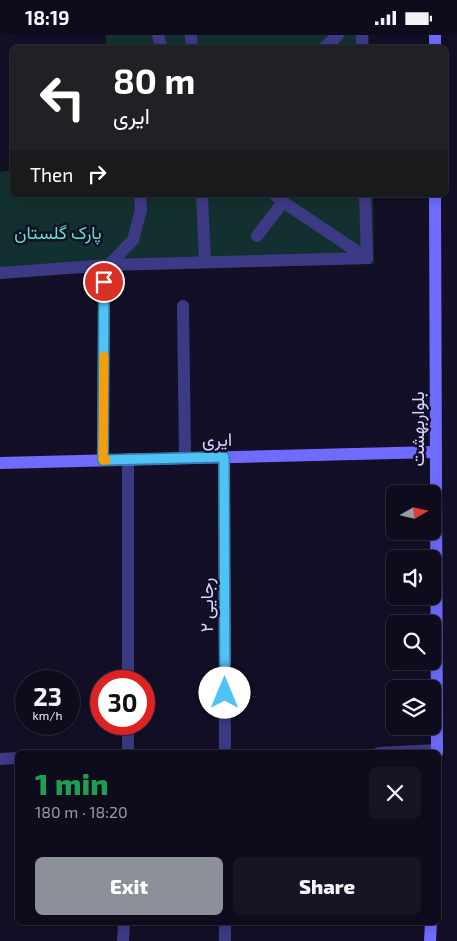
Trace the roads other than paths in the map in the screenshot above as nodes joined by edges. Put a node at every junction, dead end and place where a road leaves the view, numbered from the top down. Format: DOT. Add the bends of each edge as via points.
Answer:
graph roads {
  1 [pos="338,35"];
  2 [pos="327,45"];
  3 [pos="140,197"];
  4 [pos="202,197"];
  5 [pos="365,197"];
  6 [pos="435,197"];
  7 [pos="279,198"];
  8 [pos="257,236"];
  9 [pos="367,258"];
  10 [pos="205,262"];
  11 [pos="109,265"];
  12 [pos="0,273"];
  13 [pos="104,282"];
  14 [pos="183,306"];
  15 [pos="435,452"];
  16 [pos="224,457"];
  17 [pos="185,458"];
  18 [pos="128,459"];
  19 [pos="103,460"];
  20 [pos="0,463"];
  21 [pos="128,670"];
  22 [pos="128,735"];
  23 [pos="128,750"];
  24 [pos="225,750"];
  25 [pos="437,750"];
  26 [pos="15,758"];
  27 [pos="0,759"];
  28 [pos="124,925"];
  29 [pos="225,925"];
  30 [pos="431,925"];
  31 [pos="123,941"];
  32 [pos="225,941"];
  33 [pos="430,941"];
  1 -- 2 [label="street"];
  3 -- 11 [label="street" via="141,210 133,240"];
  4 -- 10 [label="street"];
  5 -- 9 [label="street"];
  6 -- 15 [label="main road, بلواربهشت"];
  7 -- 8 [label="street"];
  7 -- 9 [label="street"];
  9 -- 10 [label="street"];
  10 -- 11 [label="street"];
  11 -- 12 [label="street"];
  13 -- 19 [label="street"];
  14 -- 17 [label="street"];
  15 -- 16 [label="main road, ایری"];
  15 -- 25 [label="main road, بلواربهشت"];
  16 -- 17 [label="main road, ایری"];
  16 -- 24 [label="street, رجایی ۲"];
  17 -- 18 [label="main road, ایری"];
  18 -- 19 [label="main road, ایری"];
  18 -- 21 [label="street"];
  19 -- 20 [label="main road, ایری"];
  22 -- 23 [label="street"];
  26 -- 27 [label="street"];
  28 -- 31 [label="street"];
  29 -- 32 [label="street"];
  30 -- 33 [label="main road"];
}
